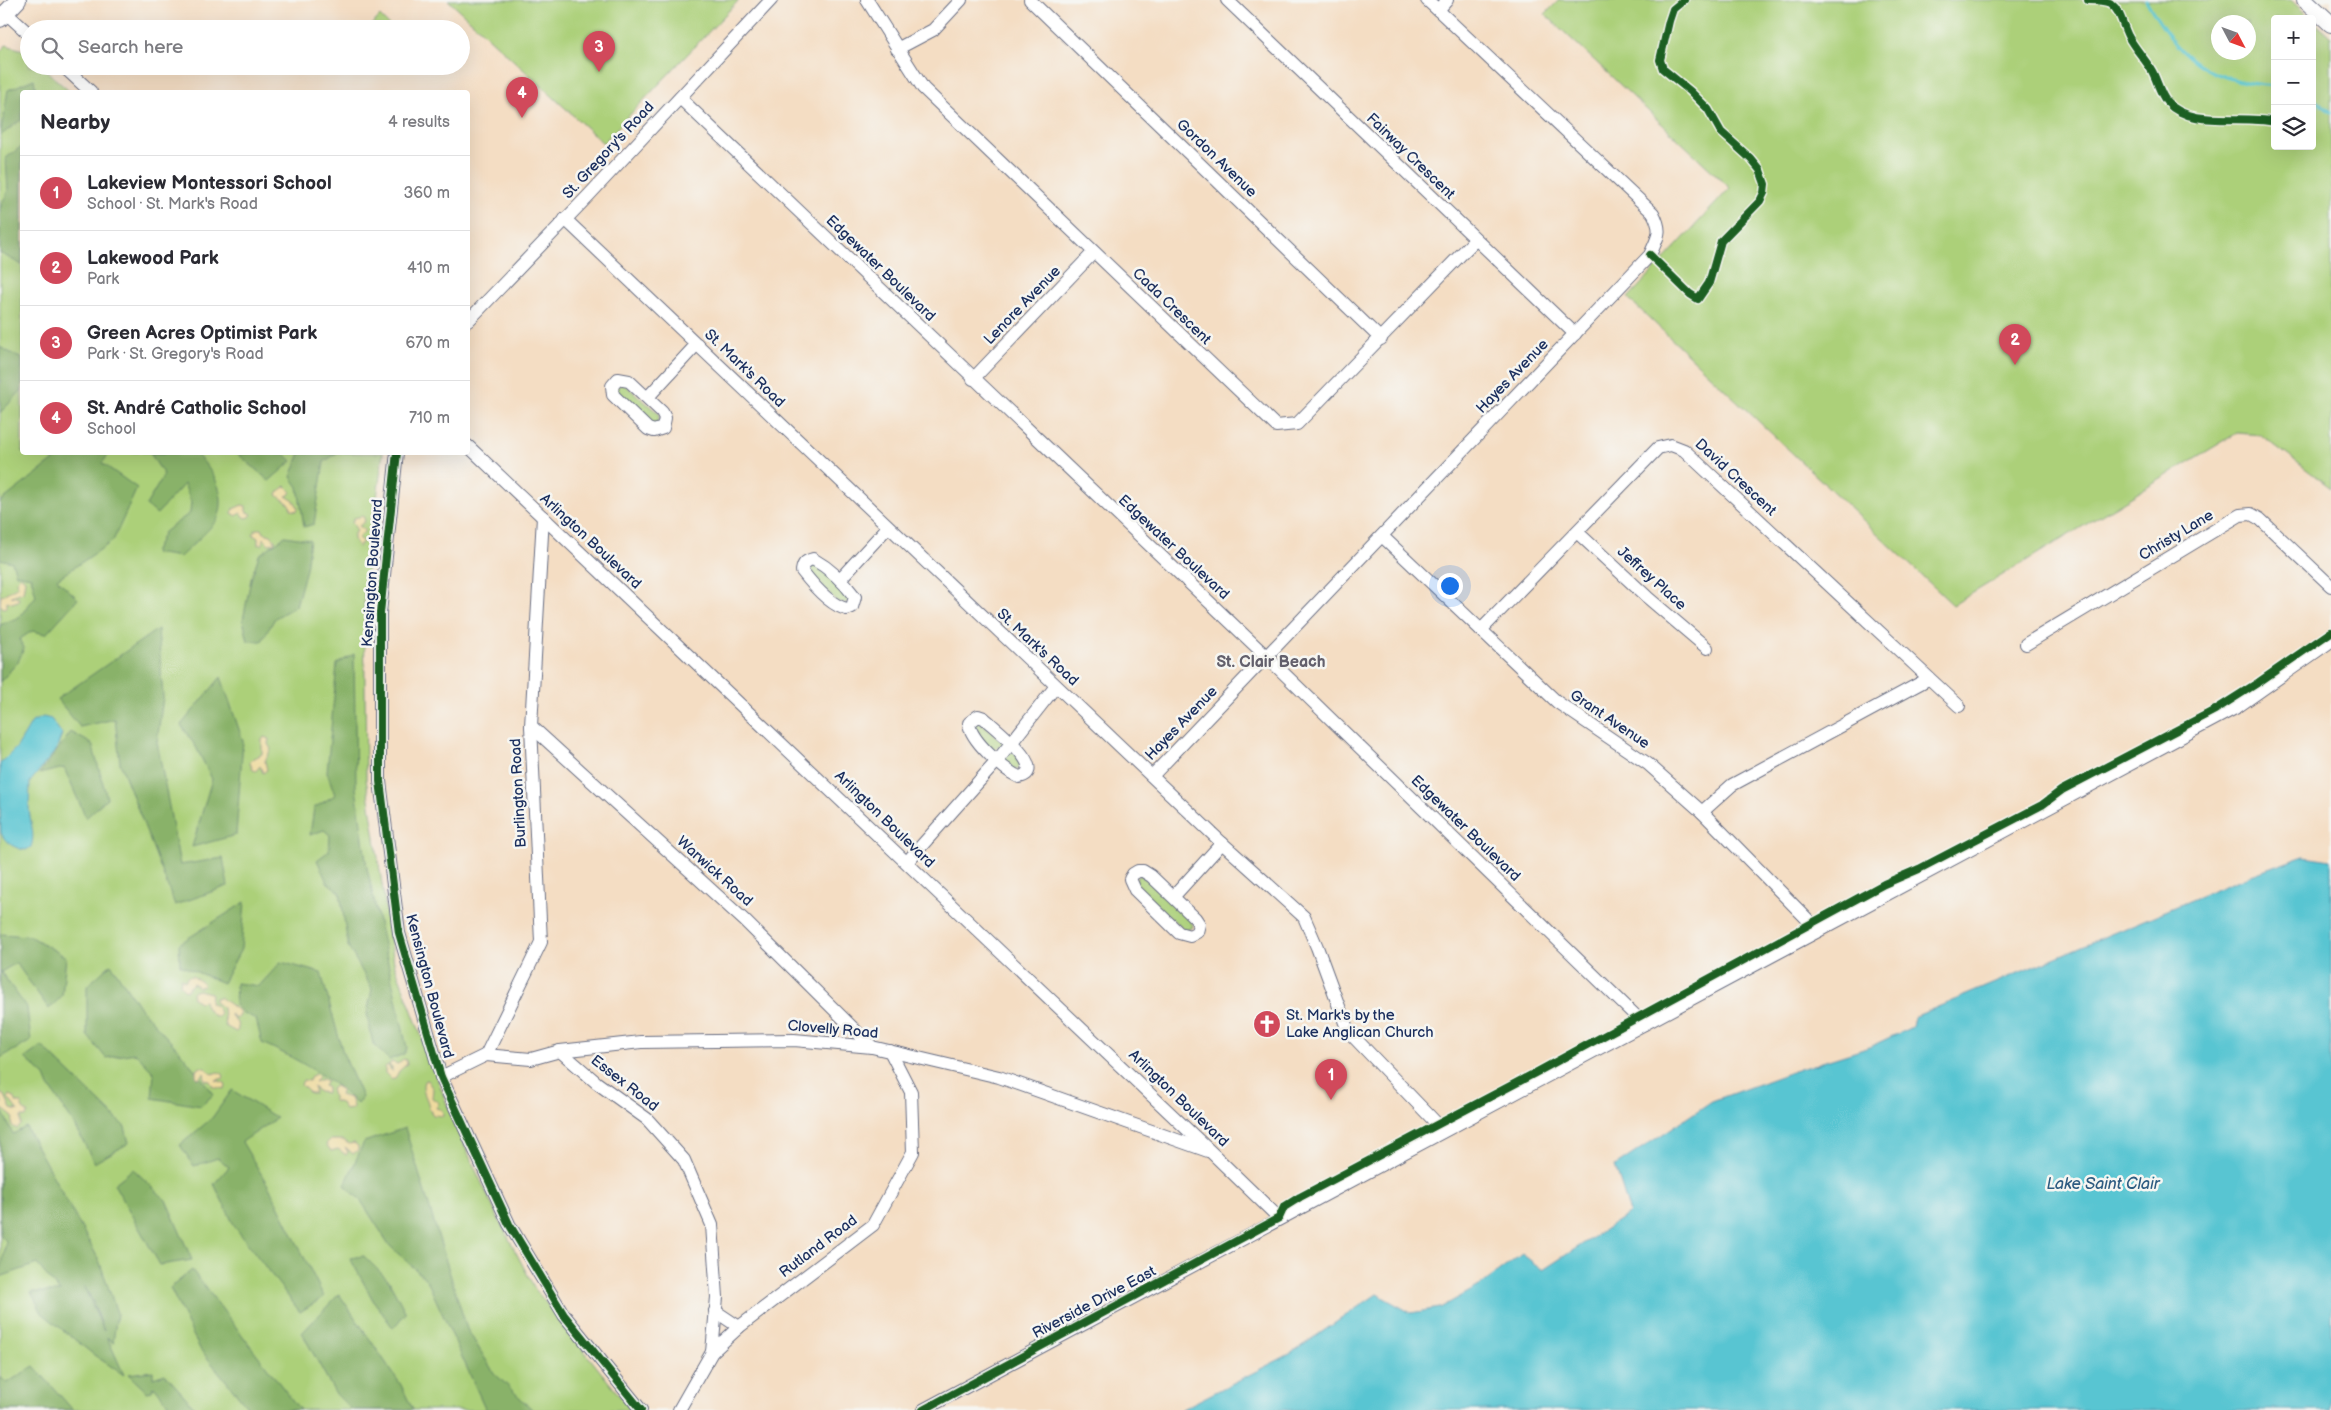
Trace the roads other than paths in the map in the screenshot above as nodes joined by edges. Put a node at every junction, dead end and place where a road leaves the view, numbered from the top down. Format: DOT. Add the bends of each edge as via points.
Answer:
graph roads {
  1 [pos="18,0"];
  2 [pos="771,0"];
  3 [pos="867,0"];
  4 [pos="961,0"];
  5 [pos="1030,0"];
  6 [pos="1227,0"];
  7 [pos="1427,0"];
  8 [pos="1447,0"];
  9 [pos="2306,0"];
  10 [pos="1438,10"];
  11 [pos="3,16"];
  12 [pos="2331,24"];
  13 [pos="20,28"];
  14 [pos="897,49"];
  15 [pos="73,75"];
  16 [pos="89,90"];
  17 [pos="680,98"];
  18 [pos="565,219"];
  19 [pos="1475,240"];
  20 [pos="1093,253"];
  21 [pos="470,319"];
  22 [pos="1575,334"];
  23 [pos="1381,339"];
  24 [pos="697,344"];
  25 [pos="973,379"];
  26 [pos="648,397"];
  27 [pos="470,448"];
  28 [pos="397,455"];
  29 [pos="543,517"];
  30 [pos="888,527"];
  31 [pos="1577,532"];
  32 [pos="1382,536"];
  33 [pos="840,579"];
  34 [pos="2331,586"];
  35 [pos="1481,630"];
  36 [pos="2331,641"];
  37 [pos="2026,644"];
  38 [pos="1707,648"];
  39 [pos="1267,657"];
  40 [pos="1928,679"];
  41 [pos="1056,686"];
  42 [pos="1959,706"];
  43 [pos="531,726"];
  44 [pos="1010,742"];
  45 [pos="997,761"];
  46 [pos="1152,776"];
  47 [pos="1702,812"];
  48 [pos="1222,843"];
  49 [pos="907,862"];
  50 [pos="1174,896"];
  51 [pos="1818,930"];
  52 [pos="1644,1024"];
  53 [pos="872,1047"];
  54 [pos="560,1051"];
  55 [pos="890,1051"];
  56 [pos="486,1055"];
  57 [pos="441,1077"];
  58 [pos="1443,1130"];
  59 [pos="1212,1153"];
  60 [pos="1279,1218"];
  61 [pos="715,1311"];
  62 [pos="739,1327"];
  63 [pos="712,1352"];
  64 [pos="641,1410"];
  65 [pos="679,1410"];
  66 [pos="923,1410"];
  1 -- 11 [label="main road"];
  2 -- 17 [label="street, St. Gregory's Road"];
  3 -- 14 [label="street, Cada Crescent"];
  4 -- 14 [label="street" via="933,30"];
  5 -- 23 [label="street, Gordon Avenue"];
  6 -- 19 [label="street, Fairway Crescent"];
  7 -- 10 [label="street"];
  8 -- 10 [label="street"];
  9 -- 12 [label="main road"];
  10 -- 22 [label="street, Hayes Avenue" via="1652,214 1660,226 1660,234 1650,255"];
  11 -- 13 [label="street"];
  14 -- 20 [label="street, Cada Crescent" via="923,88"];
  15 -- 16 [label="street"];
  17 -- 18 [label="street, St. Gregory's Road"];
  17 -- 25 [label="street, Edgewater Boulevard"];
  18 -- 21 [label="street, St. Gregory's Road"];
  18 -- 24 [label="street, St. Mark's Road"];
  19 -- 22 [label="street, Fairway Crescent"];
  19 -- 23 [label="street, Cada Crescent"];
  20 -- 23 [label="street, Cada Crescent" via="1276,426 1297,424"];
  20 -- 25 [label="street, Lenore Avenue"];
  22 -- 32 [label="street, Hayes Avenue"];
  24 -- 26 [label="street"];
  24 -- 30 [label="street, St. Mark's Road"];
  25 -- 39 [label="street, Edgewater Boulevard"];
  26 -- 26 [label="street" via="623,379 618,379 612,386 616,398 648,429 658,431 666,423 665,418"];
  27 -- 29 [label="street, Arlington Boulevard"];
  28 -- 57 [label="street, Kensington Boulevard" via="380,613 380,781 399,933"];
  29 -- 43 [label="street, Burlington Road"];
  29 -- 49 [label="street, Arlington Boulevard"];
  30 -- 33 [label="street"];
  30 -- 41 [label="street, St. Mark's Road"];
  31 -- 35 [label="street, David Crescent"];
  31 -- 38 [label="street, Jeffrey Place"];
  31 -- 40 [label="street, David Crescent" via="1658,448 1678,446"];
  32 -- 35 [label="street, Grant Avenue"];
  32 -- 39 [label="street, Hayes Avenue"];
  34 -- 37 [label="street, Christy Lane" via="2260,519 2251,514 2240,515"];
  35 -- 47 [label="street, Grant Avenue" via="1557,702 1648,764"];
  36 -- 51 [label="street, Riverside Drive East" via="2238,707"];
  39 -- 46 [label="street, Hayes Avenue"];
  39 -- 52 [label="street, Edgewater Boulevard"];
  40 -- 42 [label="street, David Crescent"];
  40 -- 47 [label="street" via="1732,785"];
  41 -- 44 [label="street"];
  41 -- 46 [label="street, St. Mark's Road"];
  43 -- 53 [label="street, Warwick Road" via="744,920"];
  43 -- 56 [label="street, Burlington Road" via="541,942"];
  44 -- 45 [label="street"];
  44 -- 45 [label="street" via="1026,760 1028,772 1020,777"];
  44 -- 45 [label="street" via="984,718 978,716 969,723 973,736"];
  45 -- 49 [label="street"];
  46 -- 48 [label="street, St. Mark's Road"];
  47 -- 51 [label="street, Grant Avenue"];
  48 -- 50 [label="street"];
  48 -- 58 [label="street, St. Mark's Road" via="1304,917 1348,1031"];
  49 -- 59 [label="street, Arlington Boulevard"];
  50 -- 50 [label="street" via="1143,871 1132,876 1133,886 1179,933 1185,936 1193,934 1199,924"];
  51 -- 52 [label="street, Riverside Drive East"];
  52 -- 58 [label="street, Riverside Drive East"];
  53 -- 54 [label="street, Clovelly Road" via="794,1040 641,1042"];
  53 -- 55 [label="street, Clovelly Road"];
  54 -- 56 [label="street, Clovelly Road" via="531,1059"];
  54 -- 61 [label="street, Essex Road" via="597,1083 647,1118 684,1160 712,1225 718,1297"];
  55 -- 59 [label="street, Clovelly Road" via="999,1077"];
  55 -- 62 [label="street, Rutland Road" via="911,1092 912,1152 882,1208 873,1224"];
  56 -- 57 [label="street"];
  57 -- 64 [label="street, Kensington Boulevard" via="514,1232 564,1316"];
  58 -- 60 [label="street, Riverside Drive East"];
  59 -- 60 [label="street, Arlington Boulevard"];
  60 -- 66 [label="street, Riverside Drive East"];
  61 -- 62 [label="street"];
  61 -- 63 [label="street, Essex Road"];
  62 -- 63 [label="street, Rutland Road"];
  63 -- 65 [label="street, Rutland Road"];
}
